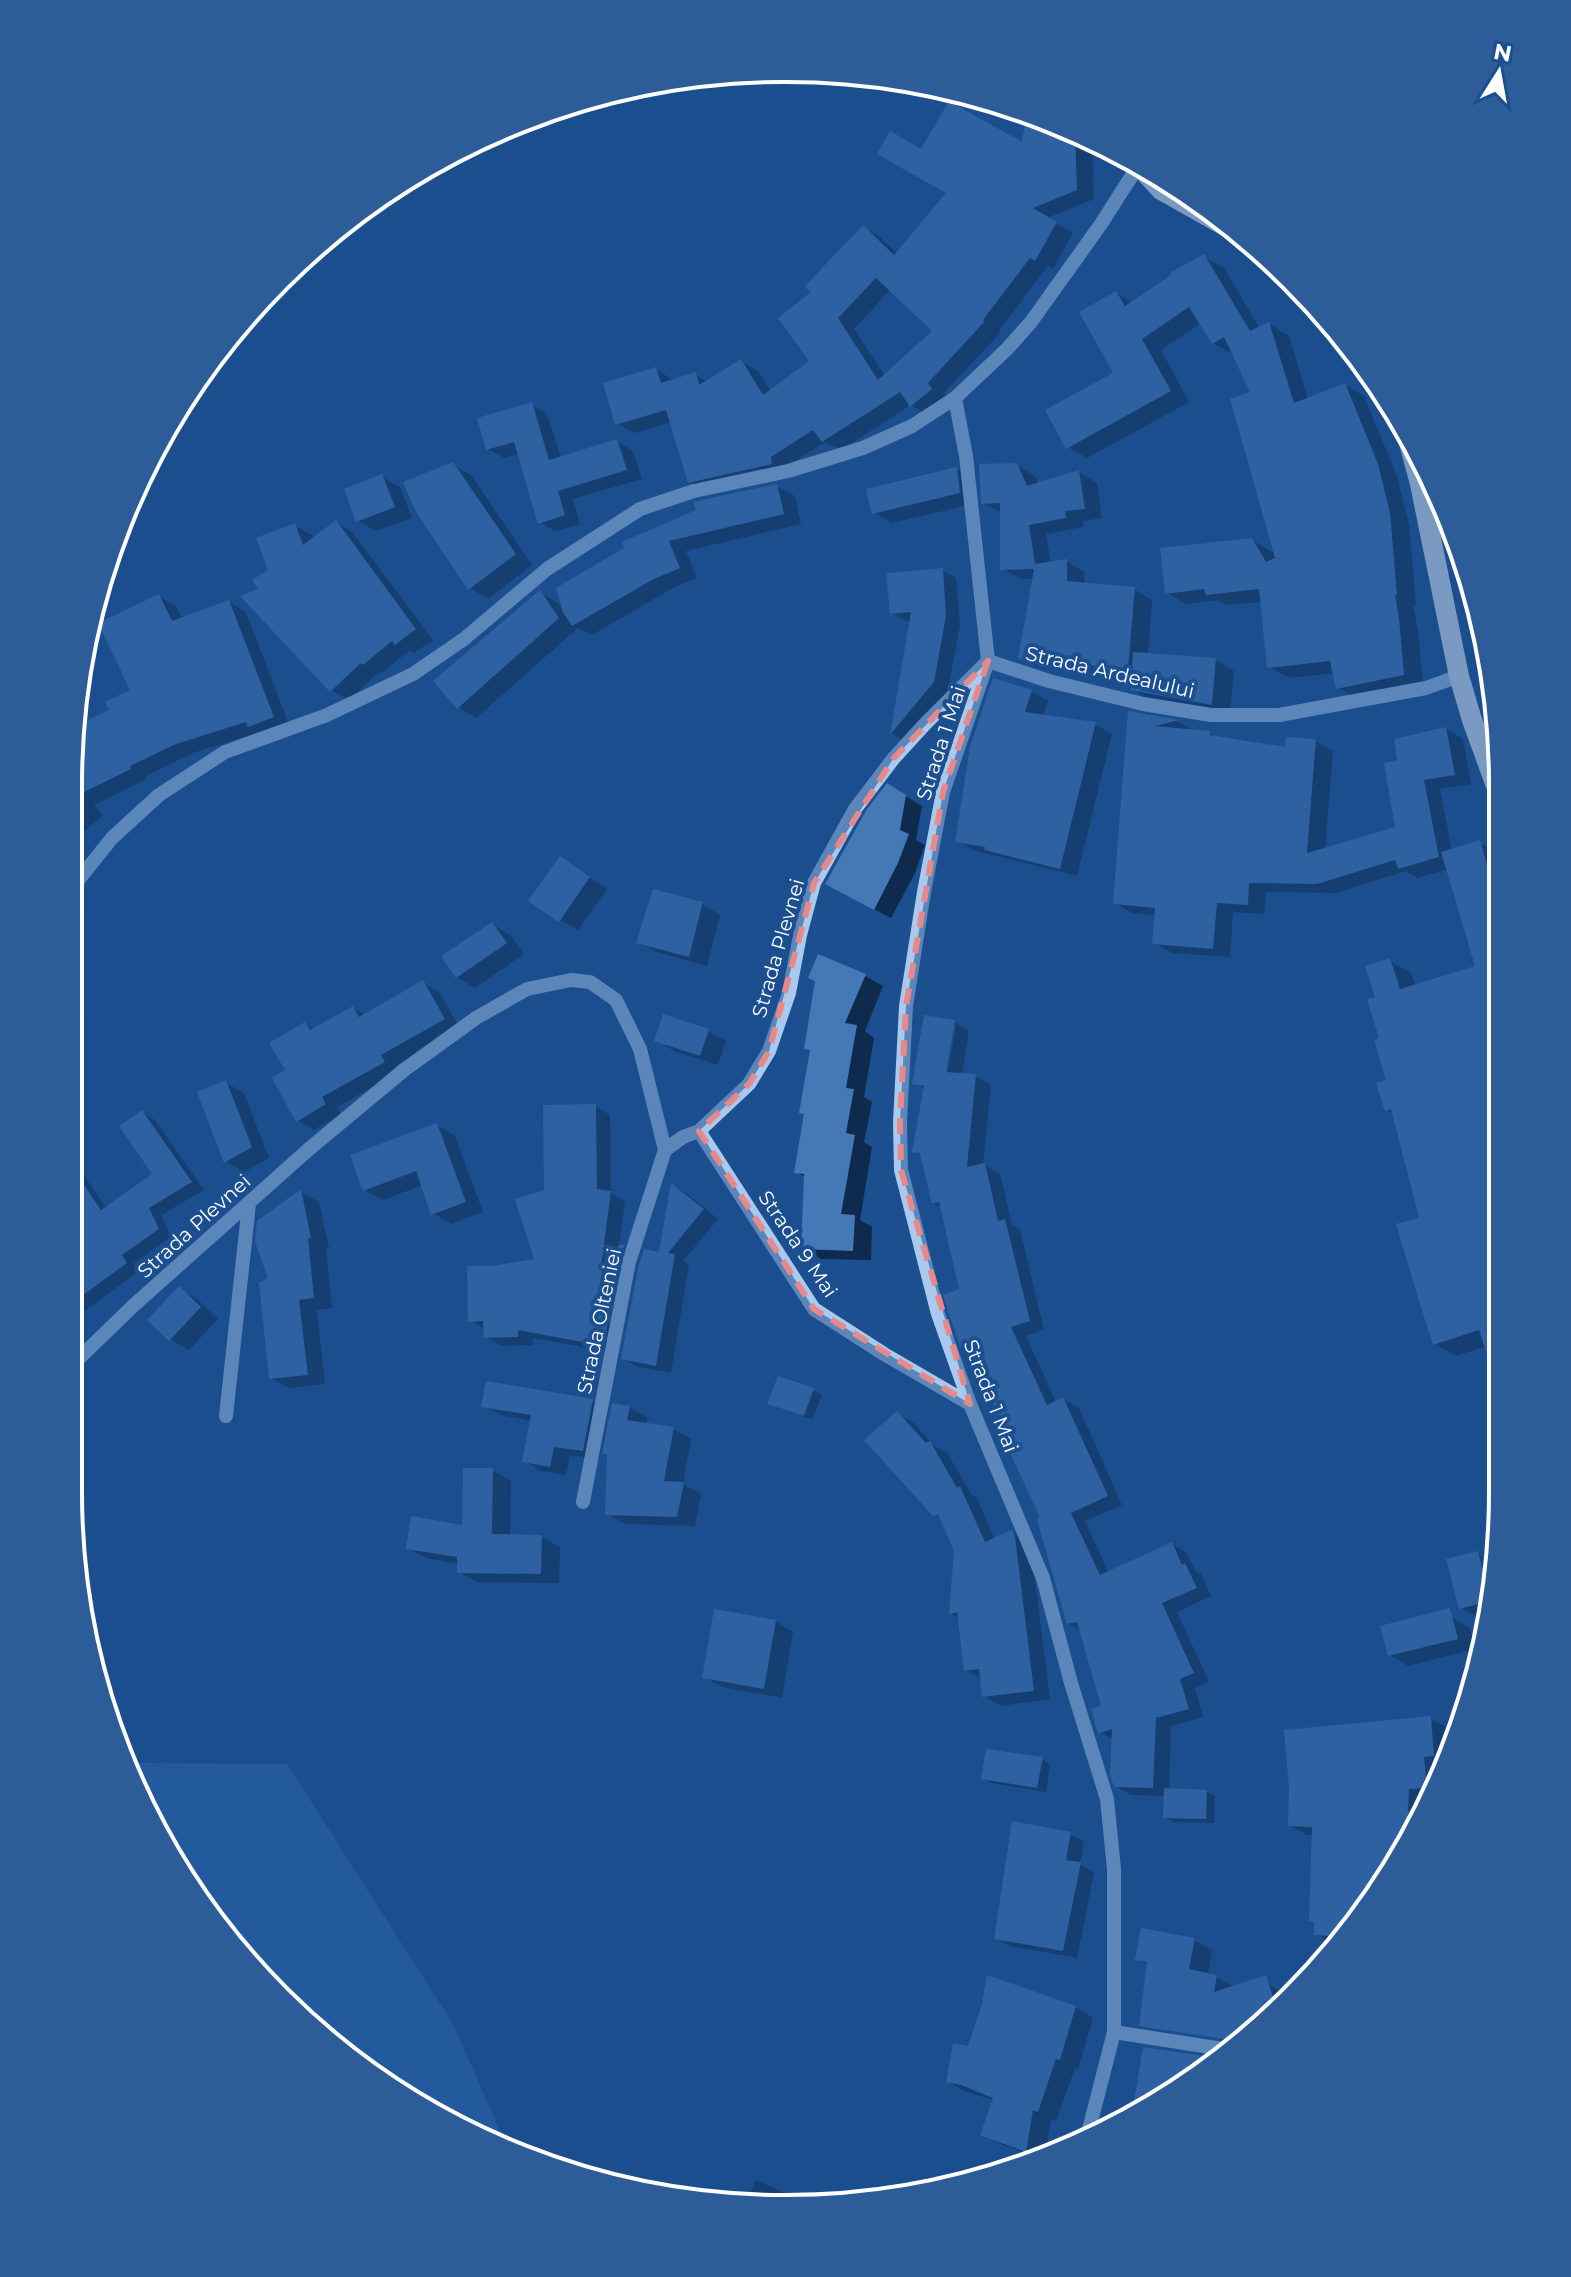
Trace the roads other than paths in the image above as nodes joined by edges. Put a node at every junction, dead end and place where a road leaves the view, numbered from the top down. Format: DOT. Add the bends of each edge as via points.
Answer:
graph roads {
  1 [pos="1132,173"];
  2 [pos="955,398"];
  3 [pos="1431,507"];
  4 [pos="988,661"];
  5 [pos="1459,676"];
  6 [pos="1488,764"];
  7 [pos="82,876"];
  8 [pos="699,1131"];
  9 [pos="665,1150"];
  10 [pos="249,1204"];
  11 [pos="82,1355"];
  12 [pos="970,1404"];
  13 [pos="226,1416"];
  14 [pos="583,1502"];
  15 [pos="1114,2032"];
  16 [pos="1216,2048"];
  17 [pos="1090,2125"];
  1 -- 2 [label="street" via="1031,322"];
  2 -- 4 [label="street"];
  2 -- 7 [label="street" via="912,426 863,448 640,509 547,569 413,674 327,715 225,752 159,795 112,838"];
  3 -- 5 [label="main road"];
  4 -- 5 [label="street, Strada Ardealului" via="1129,701 1211,715 1279,715 1426,688"];
  4 -- 8 [label="street, Strada Plevnei" via="903,747 855,809 814,883 789,993 769,1051 749,1084"];
  4 -- 12 [label="street, Strada 1 Mai" via="937,820 906,1006 900,1122 901,1170 938,1314"];
  5 -- 6 [label="main road"];
  8 -- 9 [label="street, Strada Plevnei"];
  8 -- 12 [label="street, Strada 9 Mai" via="814,1309"];
  9 -- 10 [label="street, Strada Plevnei" via="640,1049 616,1000 590,982 571,980 527,989 476,1018 392,1080"];
  9 -- 14 [label="street, Strada Olteniei" via="629,1262"];
  10 -- 11 [label="street, Strada Plevnei"];
  10 -- 13 [label="street"];
  12 -- 15 [label="street, Strada 1 Mai" via="1043,1578 1107,1799 1114,1869"];
  15 -- 16 [label="street"];
  15 -- 17 [label="street, Strada 1 Mai"];
}
